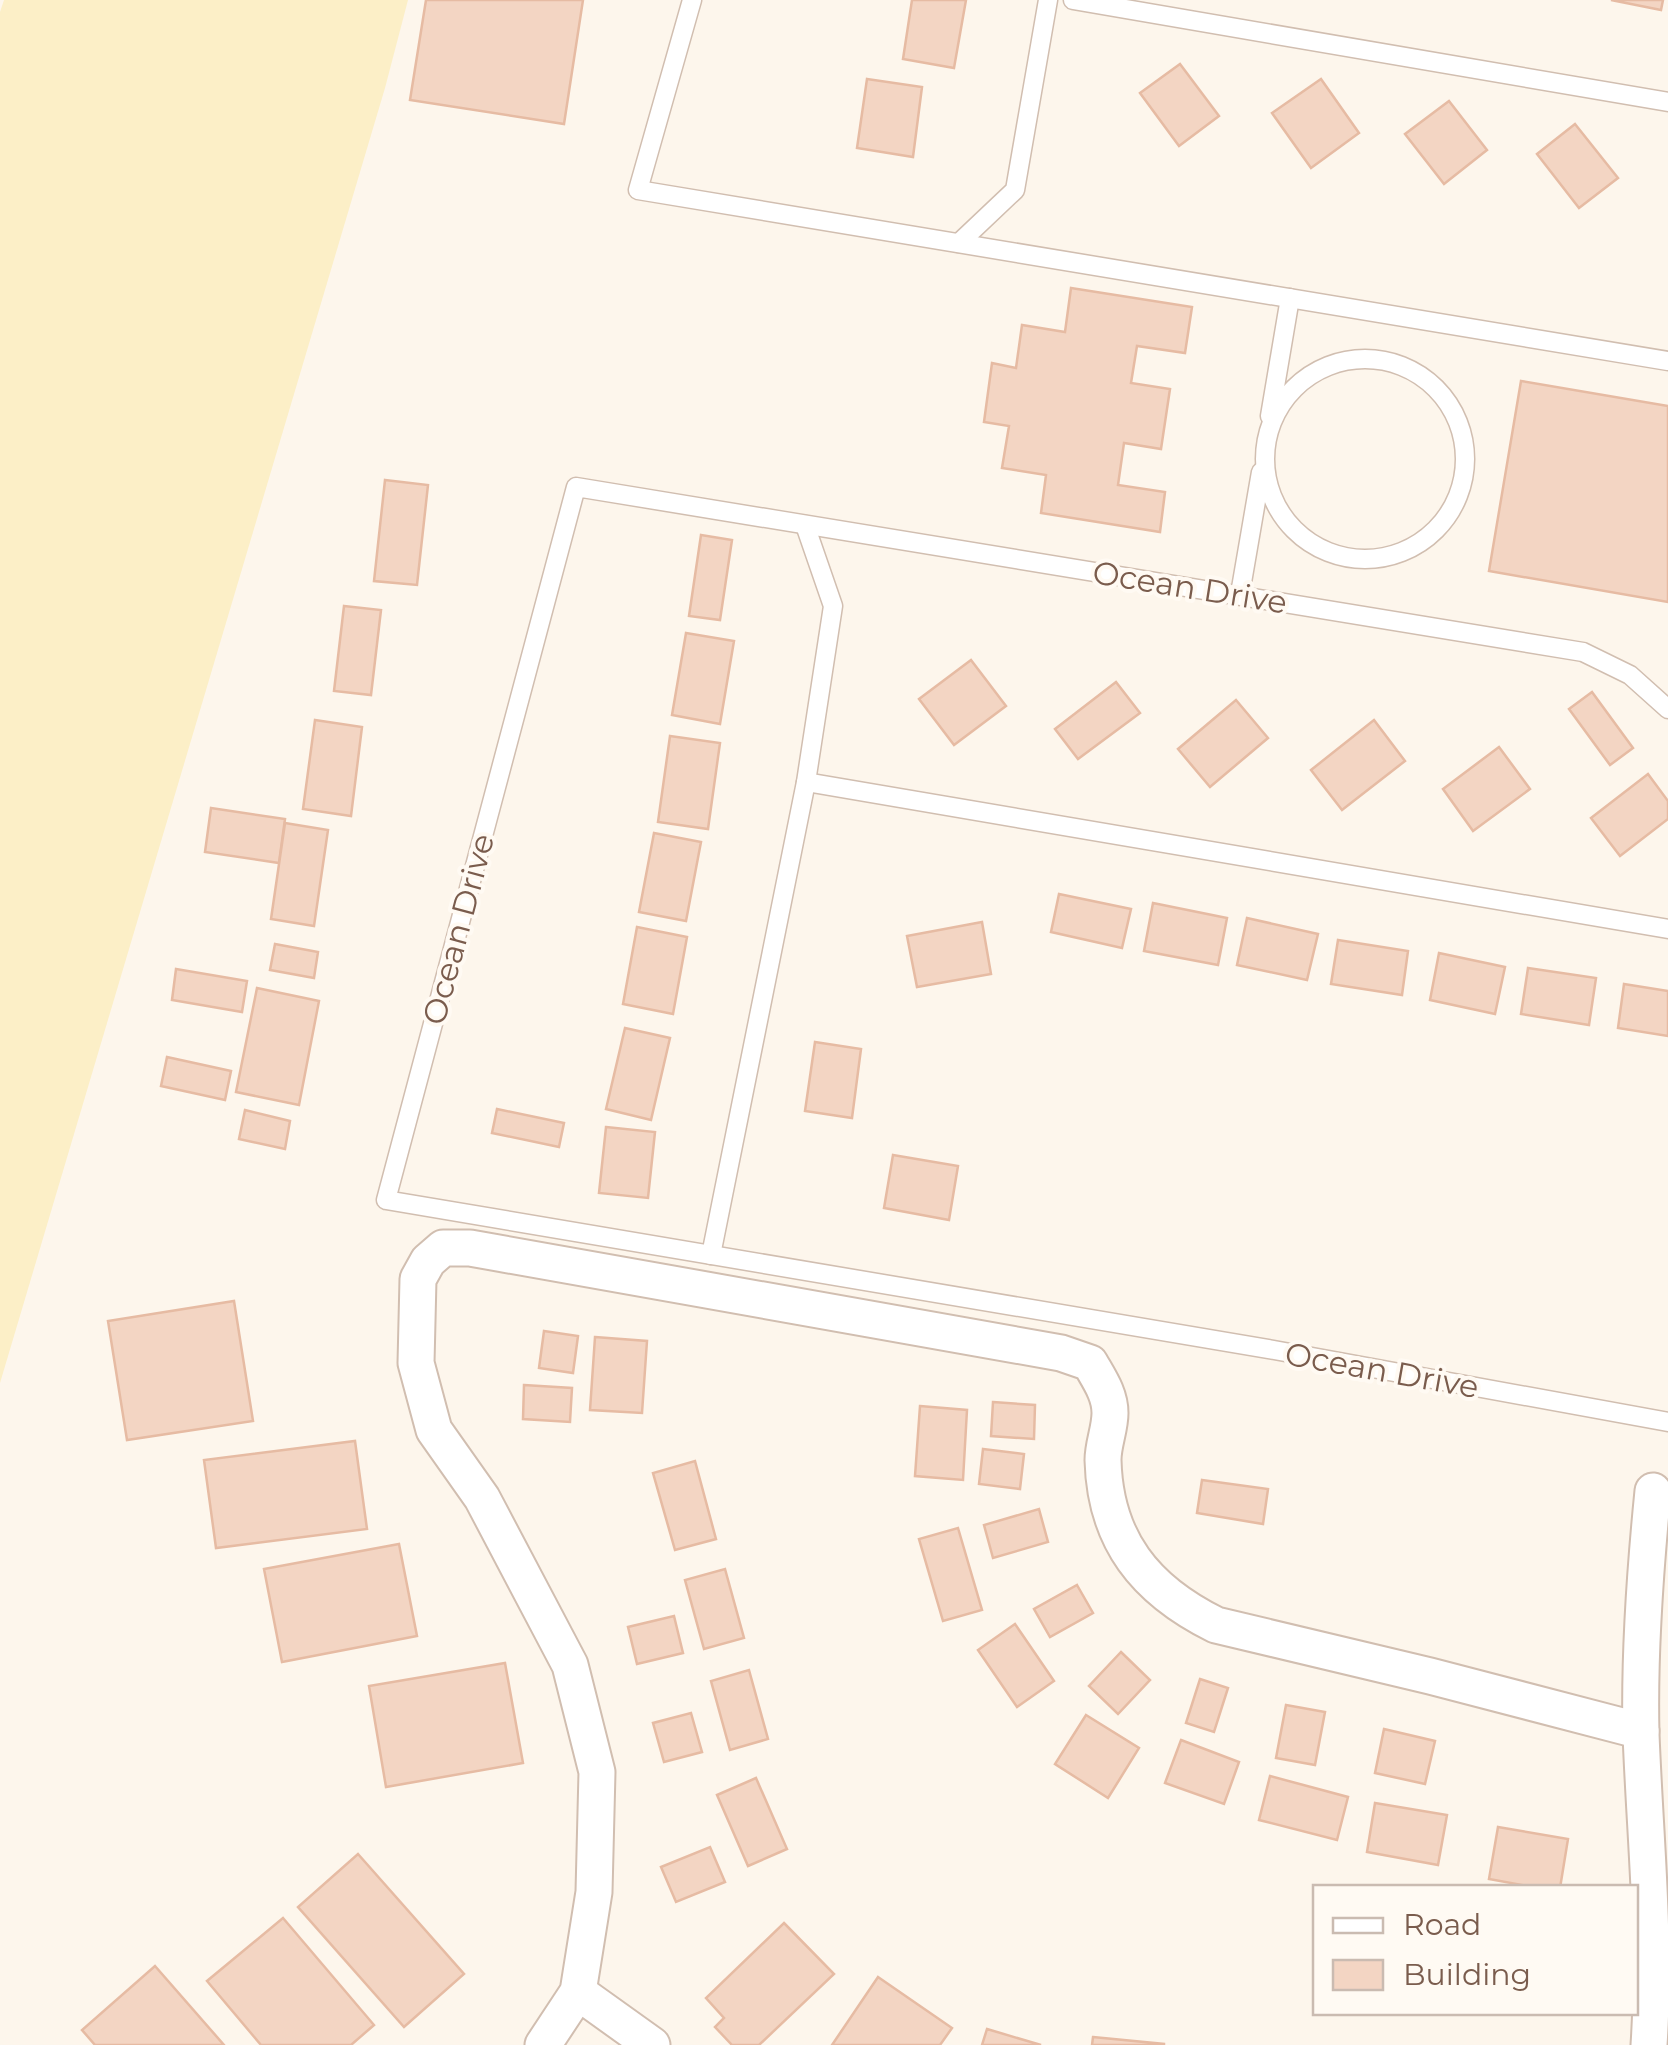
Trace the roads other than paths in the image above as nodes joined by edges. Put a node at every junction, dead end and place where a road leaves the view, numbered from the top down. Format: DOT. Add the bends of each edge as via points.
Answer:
graph roads {
  1 [pos="692,0"];
  2 [pos="1048,0"];
  3 [pos="1073,0"];
  4 [pos="1668,102"];
  5 [pos="959,243"];
  6 [pos="1290,298"];
  7 [pos="1668,361"];
  8 [pos="1265,446"];
  9 [pos="805,525"];
  10 [pos="1240,594"];
  11 [pos="1668,708"];
  12 [pos="806,782"];
  13 [pos="1668,930"];
  14 [pos="710,1256"];
  15 [pos="1668,1422"];
  16 [pos="1652,1491"];
  17 [pos="1655,1591"];
  18 [pos="1641,1730"];
  19 [pos="578,1992"];
  20 [pos="544,2045"];
  21 [pos="652,2045"];
  22 [pos="1649,2045"];
  1 -- 5 [label="lane" via="638,190"];
  2 -- 5 [label="lane" via="1015,190"];
  3 -- 4 [label="lane"];
  5 -- 6 [label="lane"];
  6 -- 7 [label="lane"];
  6 -- 8 [label="lane"];
  8 -- 8 [label="lane" via="1266,480 1279,512 1301,537 1331,554 1364,560 1397,554 1449,514 1463,484 1465,450 1457,419 1439,391 1413,371 1382,360 1350,359 1292,388"];
  8 -- 10 [label="lane"];
  9 -- 10 [label="lane, Ocean Drive"];
  9 -- 12 [label="lane" via="833,606"];
  9 -- 14 [label="lane, Ocean Drive" via="576,487 386,1200"];
  10 -- 11 [label="lane, Ocean Drive" via="1583,652 1630,675"];
  12 -- 13 [label="lane"];
  12 -- 14 [label="lane"];
  14 -- 15 [label="lane, Ocean Drive"];
  16 -- 17 [label="street"];
  17 -- 18 [label="street"];
  18 -- 19 [label="street" via="1216,1625 1190,1612 1143,1572 1111,1518 1103,1455 1110,1412 1090,1363 443,1248 418,1278 416,1363 434,1430 482,1498 570,1665 597,1772 594,1892"];
  18 -- 22 [label="street" via="1652,1931"];
  19 -- 20 [label="street"];
  19 -- 21 [label="street"];
}
